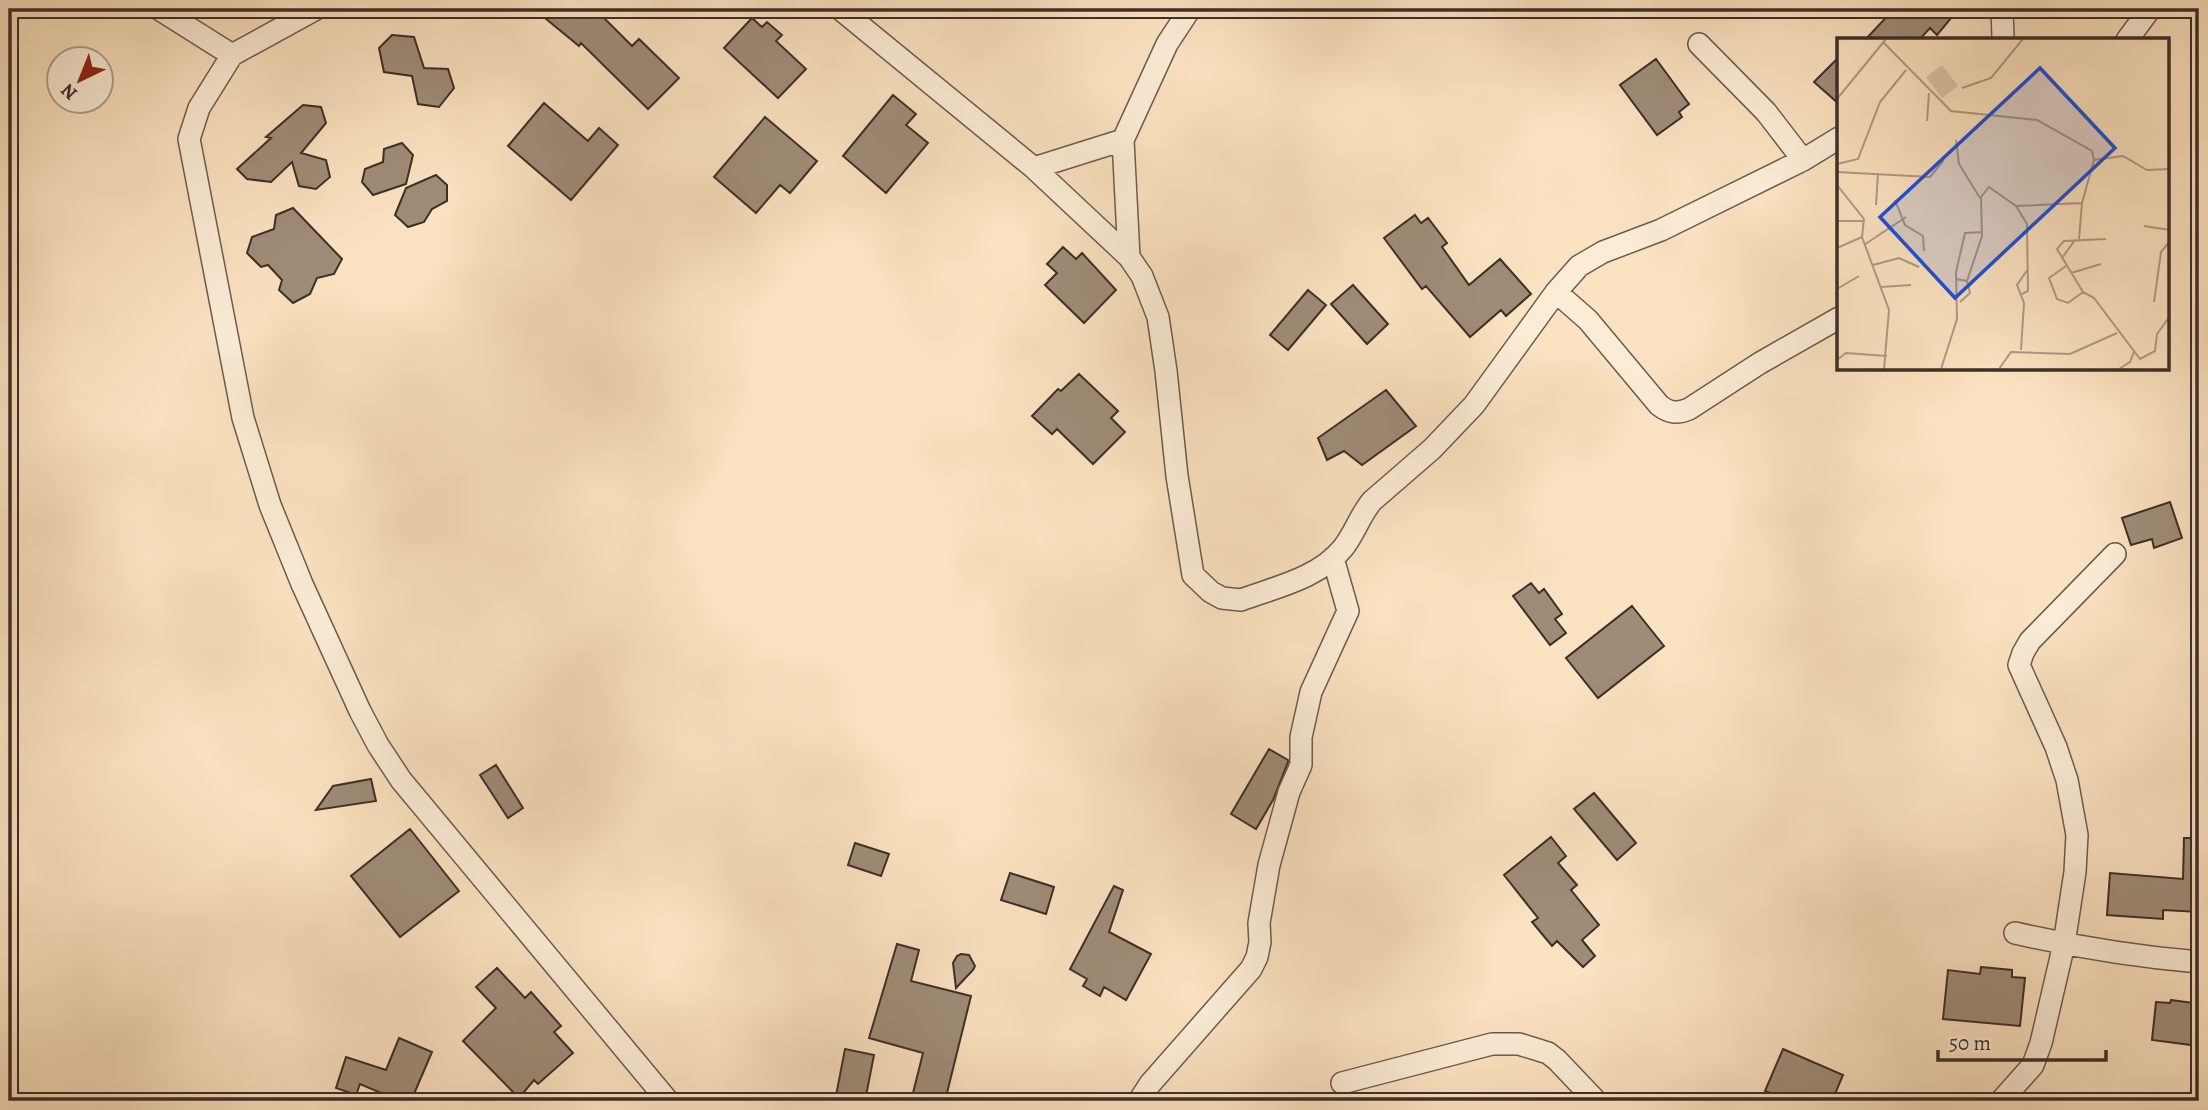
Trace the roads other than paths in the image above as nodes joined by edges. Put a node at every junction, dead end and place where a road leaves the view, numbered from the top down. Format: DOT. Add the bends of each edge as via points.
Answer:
graph roads {
  1 [pos="159,9"];
  2 [pos="316,9"];
  3 [pos="840,9"];
  4 [pos="1190,9"];
  5 [pos="2002,9"];
  6 [pos="2150,9"];
  7 [pos="2008,38"];
  8 [pos="2128,38"];
  9 [pos="1699,44"];
  10 [pos="232,55"];
  11 [pos="1837,139"];
  12 [pos="1123,140"];
  13 [pos="1802,160"];
  14 [pos="1034,168"];
  15 [pos="1129,257"];
  16 [pos="1556,292"];
  17 [pos="1837,319"];
  18 [pos="2115,554"];
  19 [pos="1333,558"];
  20 [pos="2015,933"];
  21 [pos="2064,944"];
  22 [pos="2199,961"];
  23 [pos="1342,1083"];
  24 [pos="668,1101"];
  25 [pos="1139,1101"];
  26 [pos="1596,1101"];
  27 [pos="2001,1101"];
  1 -- 10 [label="street"];
  2 -- 10 [label="street"];
  3 -- 14 [label="street"];
  4 -- 12 [label="street" via="1167,44"];
  5 -- 7 [label="street"];
  6 -- 8 [label="street"];
  9 -- 13 [label="street" via="1766,112"];
  10 -- 24 [label="street" via="199,108 189,139 243,418 270,505 302,584 360,711 401,780"];
  11 -- 13 [label="street"];
  12 -- 14 [label="street"];
  12 -- 15 [label="street"];
  13 -- 16 [label="street" via="1661,230 1587,260"];
  14 -- 15 [label="street"];
  15 -- 19 [label="street" via="1158,317 1193,575 1222,598 1241,600 1314,572"];
  16 -- 17 [label="street" via="1588,320 1659,405 1674,413 1689,409"];
  16 -- 19 [label="street" via="1474,405 1423,458 1372,500"];
  18 -- 21 [label="street" via="2030,641 2019,665 2056,747 2077,835"];
  19 -- 25 [label="street" via="1348,611 1311,692 1301,737 1301,765 1269,865 1257,957 1251,970"];
  20 -- 21 [label="street"];
  21 -- 22 [label="street"];
  21 -- 27 [label="street" via="2033,1065"];
  23 -- 26 [label="street" via="1492,1044 1519,1044 1557,1060"];
}
